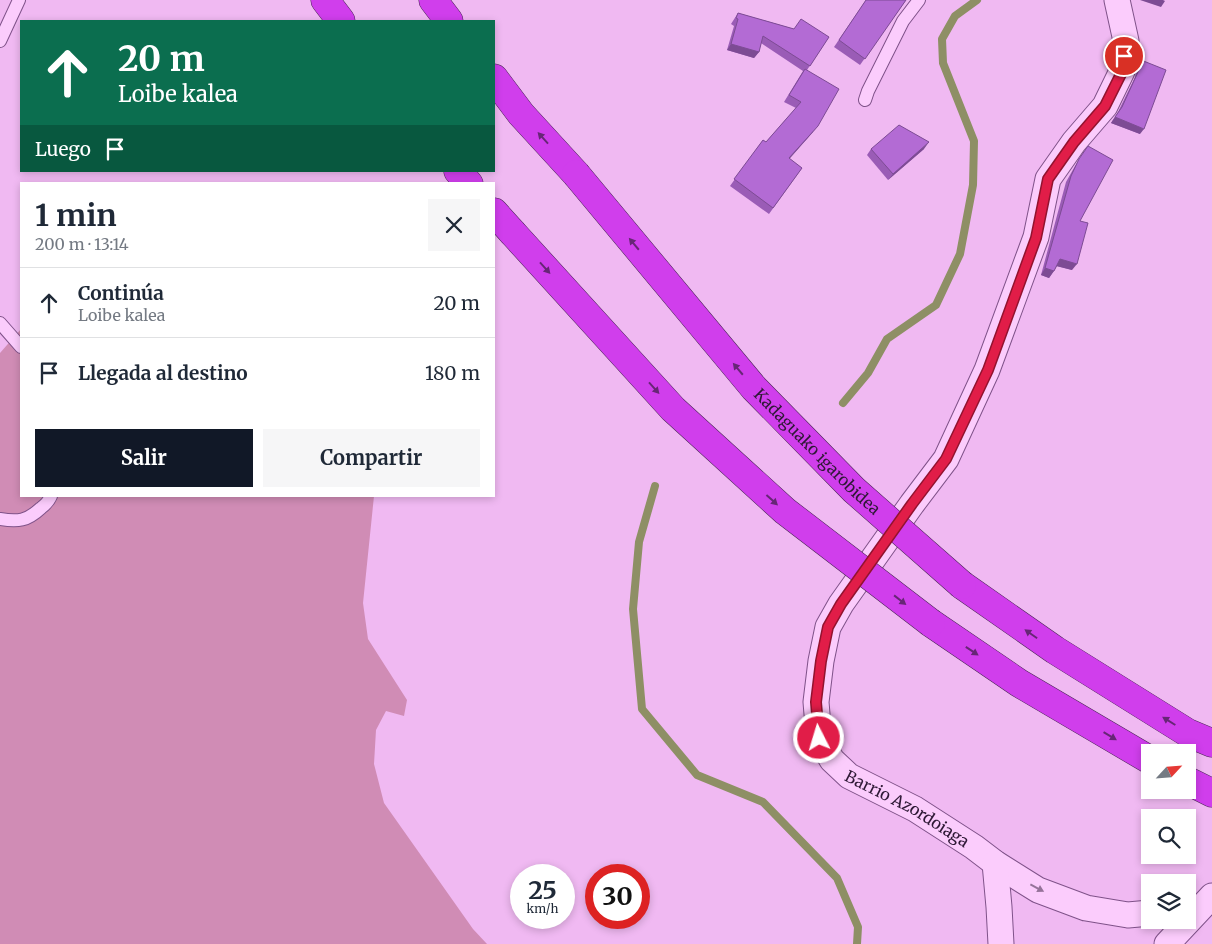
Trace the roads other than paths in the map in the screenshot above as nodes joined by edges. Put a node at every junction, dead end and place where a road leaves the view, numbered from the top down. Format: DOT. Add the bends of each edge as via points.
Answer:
graph roads {
  1 [pos="19,0"];
  2 [pos="325,0"];
  3 [pos="433,0"];
  4 [pos="918,0"];
  5 [pos="1116,0"];
  6 [pos="340,20"];
  7 [pos="449,20"];
  8 [pos="0,41"];
  9 [pos="495,79"];
  10 [pos="865,100"];
  11 [pos="459,172"];
  12 [pos="467,182"];
  13 [pos="495,213"];
  14 [pos="0,323"];
  15 [pos="20,346"];
  16 [pos="51,497"];
  17 [pos="0,519"];
  18 [pos="1212,743"];
  19 [pos="1141,755"];
  20 [pos="1196,785"];
  21 [pos="1212,793"];
  22 [pos="995,863"];
  23 [pos="1212,896"];
  24 [pos="1196,902"];
  25 [pos="1141,914"];
  26 [pos="1001,944"];
  27 [pos="1167,944"];
  1 -- 8 [label="lane"];
  2 -- 6 [label="highway"];
  3 -- 7 [label="highway"];
  4 -- 10 [label="lane" via="903,21"];
  5 -- 22 [label="street, Barrio Azordoiaga" via="1126,41 1122,72 1105,106 1048,179 1036,238 988,370 946,459 841,604 828,627 821,661 816,702 819,738 832,760 849,776 915,809"];
  18 -- 9 [label="highway, Kadaguako igarobidea, one-way, bridge" via="1188,733 1055,650 962,585 854,490 754,388"];
  11 -- 12 [label="highway"];
  13 -- 19 [label="highway, one-way, bridge" via="673,409 785,511 931,623 1020,682"];
  14 -- 15 [label="lane"];
  16 -- 17 [label="lane" via="28,519"];
  20 -- 21 [label="highway"];
  22 -- 25 [label="street, Barrio Azordoiaga, one-way" via="1038,890 1086,908 1128,915"];
  22 -- 26 [label="street"];
  23 -- 24 [label="street"];
  23 -- 27 [label="street"];
}
